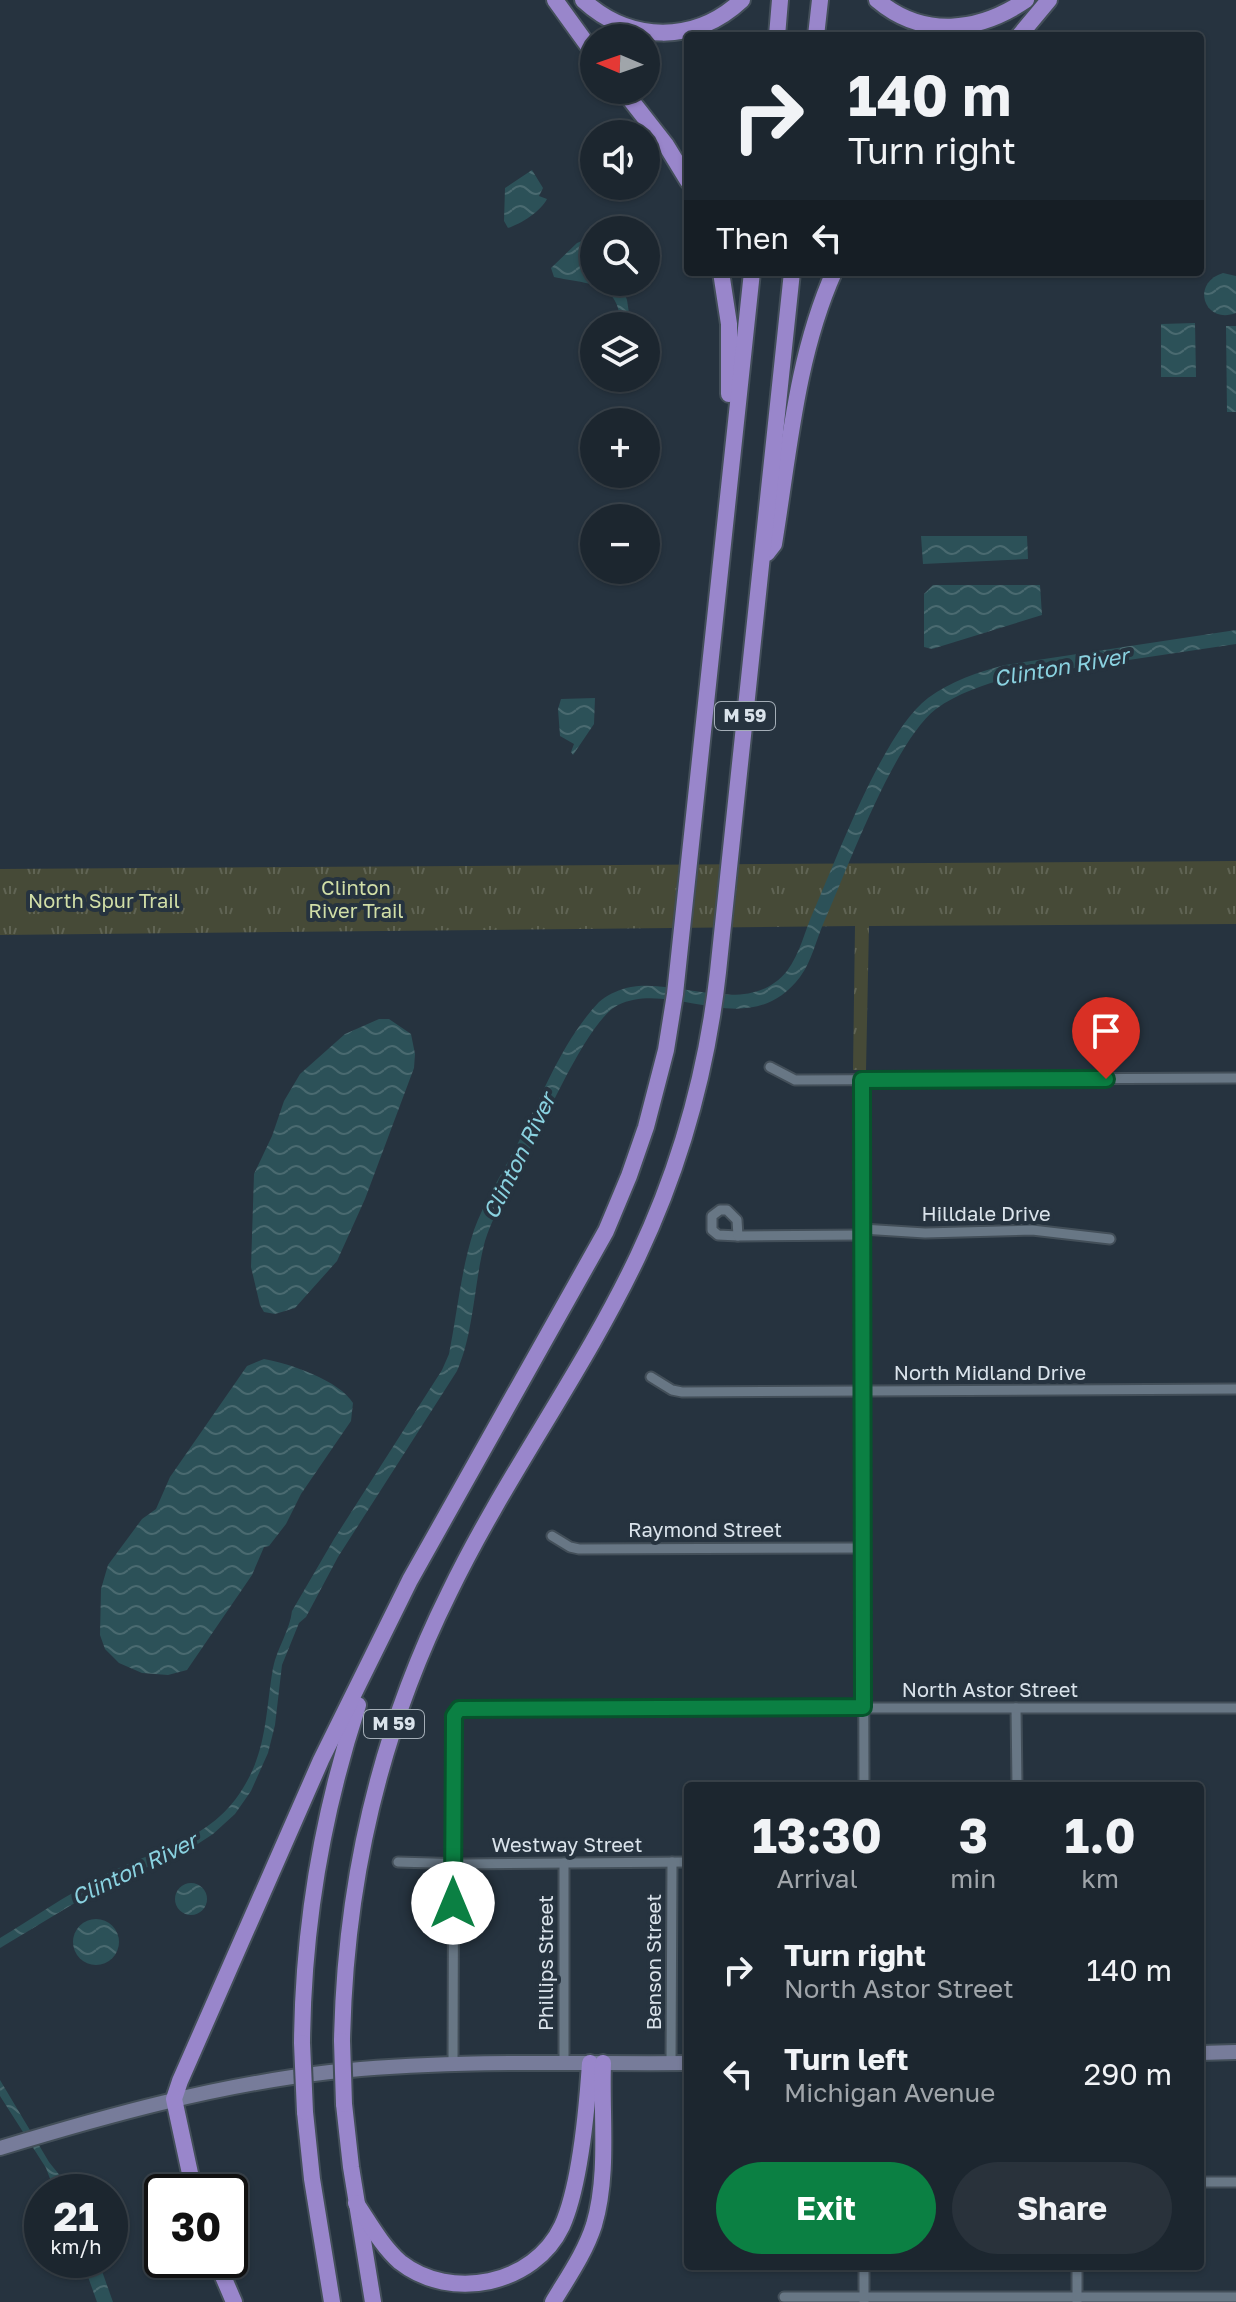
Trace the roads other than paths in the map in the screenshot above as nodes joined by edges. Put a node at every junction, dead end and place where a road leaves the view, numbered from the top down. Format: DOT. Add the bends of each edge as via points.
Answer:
graph roads {
  1 [pos="555,0"];
  2 [pos="583,0"];
  3 [pos="742,0"];
  4 [pos="780,0"];
  5 [pos="820,0"];
  6 [pos="877,0"];
  7 [pos="1026,0"];
  8 [pos="1049,0"];
  9 [pos="777,32"];
  10 [pos="816,32"];
  11 [pos="1022,32"];
  12 [pos="580,35"];
  13 [pos="634,104"];
  14 [pos="684,174"];
  15 [pos="722,276"];
  16 [pos="752,276"];
  17 [pos="792,276"];
  18 [pos="832,276"];
  19 [pos="727,505"];
  20 [pos="761,560"];
  21 [pos="770,1067"];
  22 [pos="1236,1078"];
  23 [pos="862,1080"];
  24 [pos="862,1232"];
  25 [pos="738,1236"];
  26 [pos="1110,1239"];
  27 [pos="651,1377"];
  28 [pos="1236,1389"];
  29 [pos="862,1392"];
  30 [pos="552,1536"];
  31 [pos="863,1548"];
  32 [pos="380,1643"];
  33 [pos="863,1707"];
  34 [pos="1016,1708"];
  35 [pos="1236,1708"];
  36 [pos="864,1782"];
  37 [pos="1017,1782"];
  38 [pos="398,1862"];
  39 [pos="672,1862"];
  40 [pos="684,1862"];
  41 [pos="453,1863"];
  42 [pos="564,1863"];
  43 [pos="1236,2052"];
  44 [pos="1204,2053"];
  45 [pos="564,2063"];
  46 [pos="596,2063"];
  47 [pos="671,2063"];
  48 [pos="684,2063"];
  49 [pos="453,2064"];
  50 [pos="174,2099"];
  51 [pos="0,2148"];
  52 [pos="190,2174"];
  53 [pos="1204,2182"];
  54 [pos="1236,2182"];
  55 [pos="356,2203"];
  56 [pos="864,2270"];
  57 [pos="1077,2270"];
  58 [pos="224,2278"];
  59 [pos="784,2297"];
  60 [pos="1236,2297"];
  61 [pos="864,2300"];
  62 [pos="1077,2300"];
  63 [pos="234,2302"];
  64 [pos="332,2302"];
  65 [pos="373,2302"];
  66 [pos="553,2302"];
  1 -- 12 [label="highway"];
  2 -- 3 [label="highway" via="627,28 667,34 707,24"];
  4 -- 9 [label="highway"];
  5 -- 10 [label="highway"];
  6 -- 7 [label="highway" via="906,18 945,27 996,19"];
  8 -- 11 [label="highway"];
  13 -- 14 [label="highway"];
  15 -- 19 [label="highway" via="730,346"];
  16 -- 19 [label="highway, M 59"];
  17 -- 20 [label="highway, M 59"];
  18 -- 20 [label="highway" via="803,367 774,544"];
  19 -- 32 [label="highway, M 59" via="671,1022 646,1127 606,1231 438,1527"];
  20 -- 55 [label="highway, M 59, bridge" via="711,1027 680,1154 612,1306 437,1617 375,1786 357,1868 345,1966 344,2104"];
  21 -- 23 [label="street" via="792,1080"];
  22 -- 23 [label="street"];
  23 -- 24 [label="street"];
  24 -- 25 [label="street, Hilldale Drive"];
  24 -- 26 [label="street, Hilldale Drive" via="1030,1229"];
  24 -- 29 [label="street"];
  27 -- 29 [label="street, North Midland Drive" via="682,1392"];
  28 -- 29 [label="street, North Midland Drive"];
  29 -- 31 [label="street"];
  30 -- 31 [label="street, Raymond Street" via="579,1549"];
  31 -- 33 [label="street"];
  32 -- 50 [label="highway" via="321,1760"];
  32 -- 64 [label="highway, M 59, bridge" via="346,1742 321,1841 306,1950 305,2112"];
  33 -- 34 [label="street, North Astor Street"];
  33 -- 36 [label="street"];
  33 -- 41 [label="street, North Astor Street" via="464,1707 454,1716"];
  34 -- 35 [label="street, North Astor Street"];
  34 -- 37 [label="street"];
  38 -- 41 [label="street, Westway Street"];
  39 -- 40 [label="street, Westway Street"];
  39 -- 42 [label="street, Westway Street"];
  39 -- 47 [label="street, Benson Street"];
  41 -- 42 [label="street, Westway Street"];
  41 -- 49 [label="street"];
  42 -- 45 [label="street, Phillips Street"];
  43 -- 44 [label="main road"];
  45 -- 46 [label="main road"];
  45 -- 49 [label="main road"];
  46 -- 47 [label="main road"];
  46 -- 55 [label="highway" via="568,2210 550,2245 523,2269 470,2285 422,2276 391,2254"];
  46 -- 66 [label="highway" via="601,2174 596,2214 582,2254"];
  47 -- 48 [label="main road"];
  49 -- 50 [label="main road" via="332,2072"];
  50 -- 51 [label="main road"];
  50 -- 52 [label="highway"];
  53 -- 54 [label="street"];
  55 -- 65 [label="highway, M 59"];
  56 -- 61 [label="street"];
  57 -- 62 [label="street"];
  58 -- 63 [label="highway"];
  59 -- 61 [label="street"];
  60 -- 62 [label="street"];
  61 -- 62 [label="street"];
}
